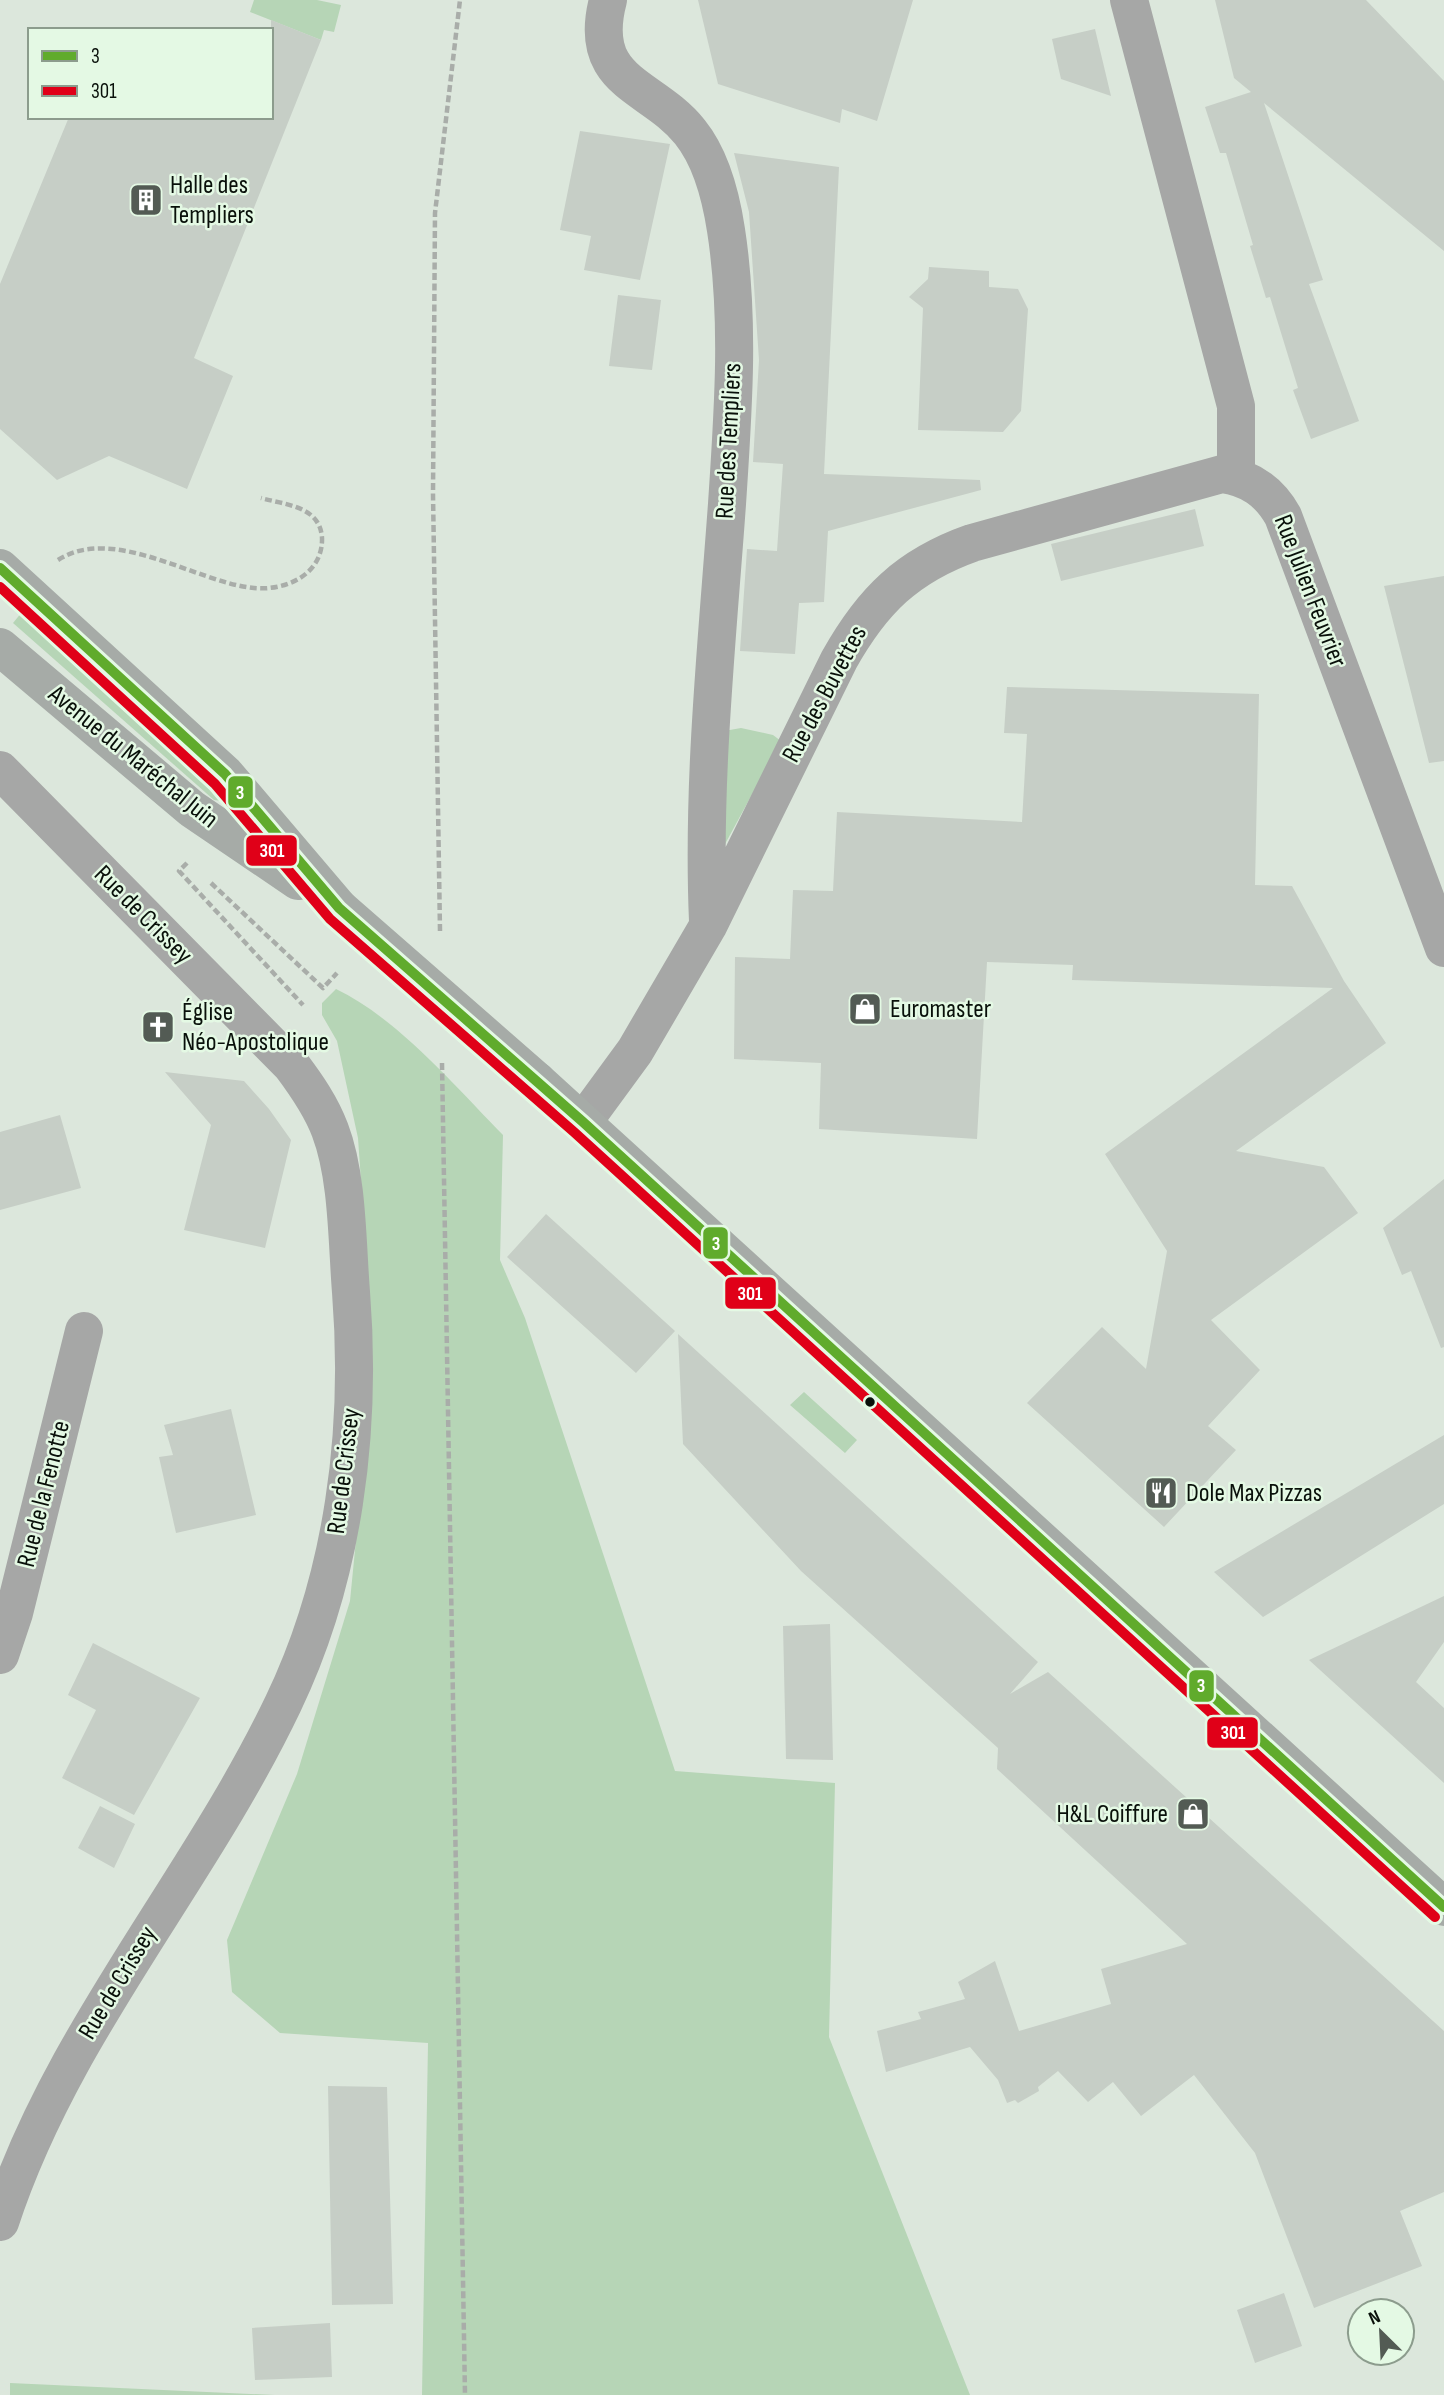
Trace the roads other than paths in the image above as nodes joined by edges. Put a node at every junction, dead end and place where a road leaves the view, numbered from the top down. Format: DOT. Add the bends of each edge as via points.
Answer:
graph roads {
  1 [pos="608,0"];
  2 [pos="1129,0"];
  3 [pos="1236,476"];
  4 [pos="0,568"];
  5 [pos="0,647"];
  6 [pos="0,770"];
  7 [pos="339,908"];
  8 [pos="708,926"];
  9 [pos="1444,948"];
  10 [pos="583,1122"];
  11 [pos="84,1331"];
  12 [pos="0,1655"];
  13 [pos="1444,1906"];
  14 [pos="0,2222"];
  1 -- 8 [label="street, Rue des Templiers" via="603,36 610,58 635,90 676,118 698,144 719,198 730,252 733,421 706,805"];
  2 -- 3 [label="street" via="1236,406"];
  3 -- 8 [label="street, Rue des Buvettes" via="1222,474 972,543 941,554 890,590 860,622 839,660"];
  3 -- 9 [label="street, Rue Julien Feuvrier" via="1263,490 1283,516"];
  4 -- 7 [label="main road, Avenue du Maréchal Juin" via="225,774"];
  5 -- 7 [label="main road, Avenue du Maréchal Juin" via="192,809"];
  6 -- 14 [label="street, Rue de Crissey" via="292,1066 315,1098 331,1132 338,1165 355,1344 345,1503 326,1584 285,1702 54,2089 15,2175"];
  7 -- 10 [label="main road, Avenue du Maréchal Juin, bridge"];
  8 -- 10 [label="street, Rue des Buvettes" via="635,1051"];
  10 -- 13 [label="main road, Avenue du Maréchal Juin"];
  11 -- 12 [label="street, Rue de la Fenotte"];
}
